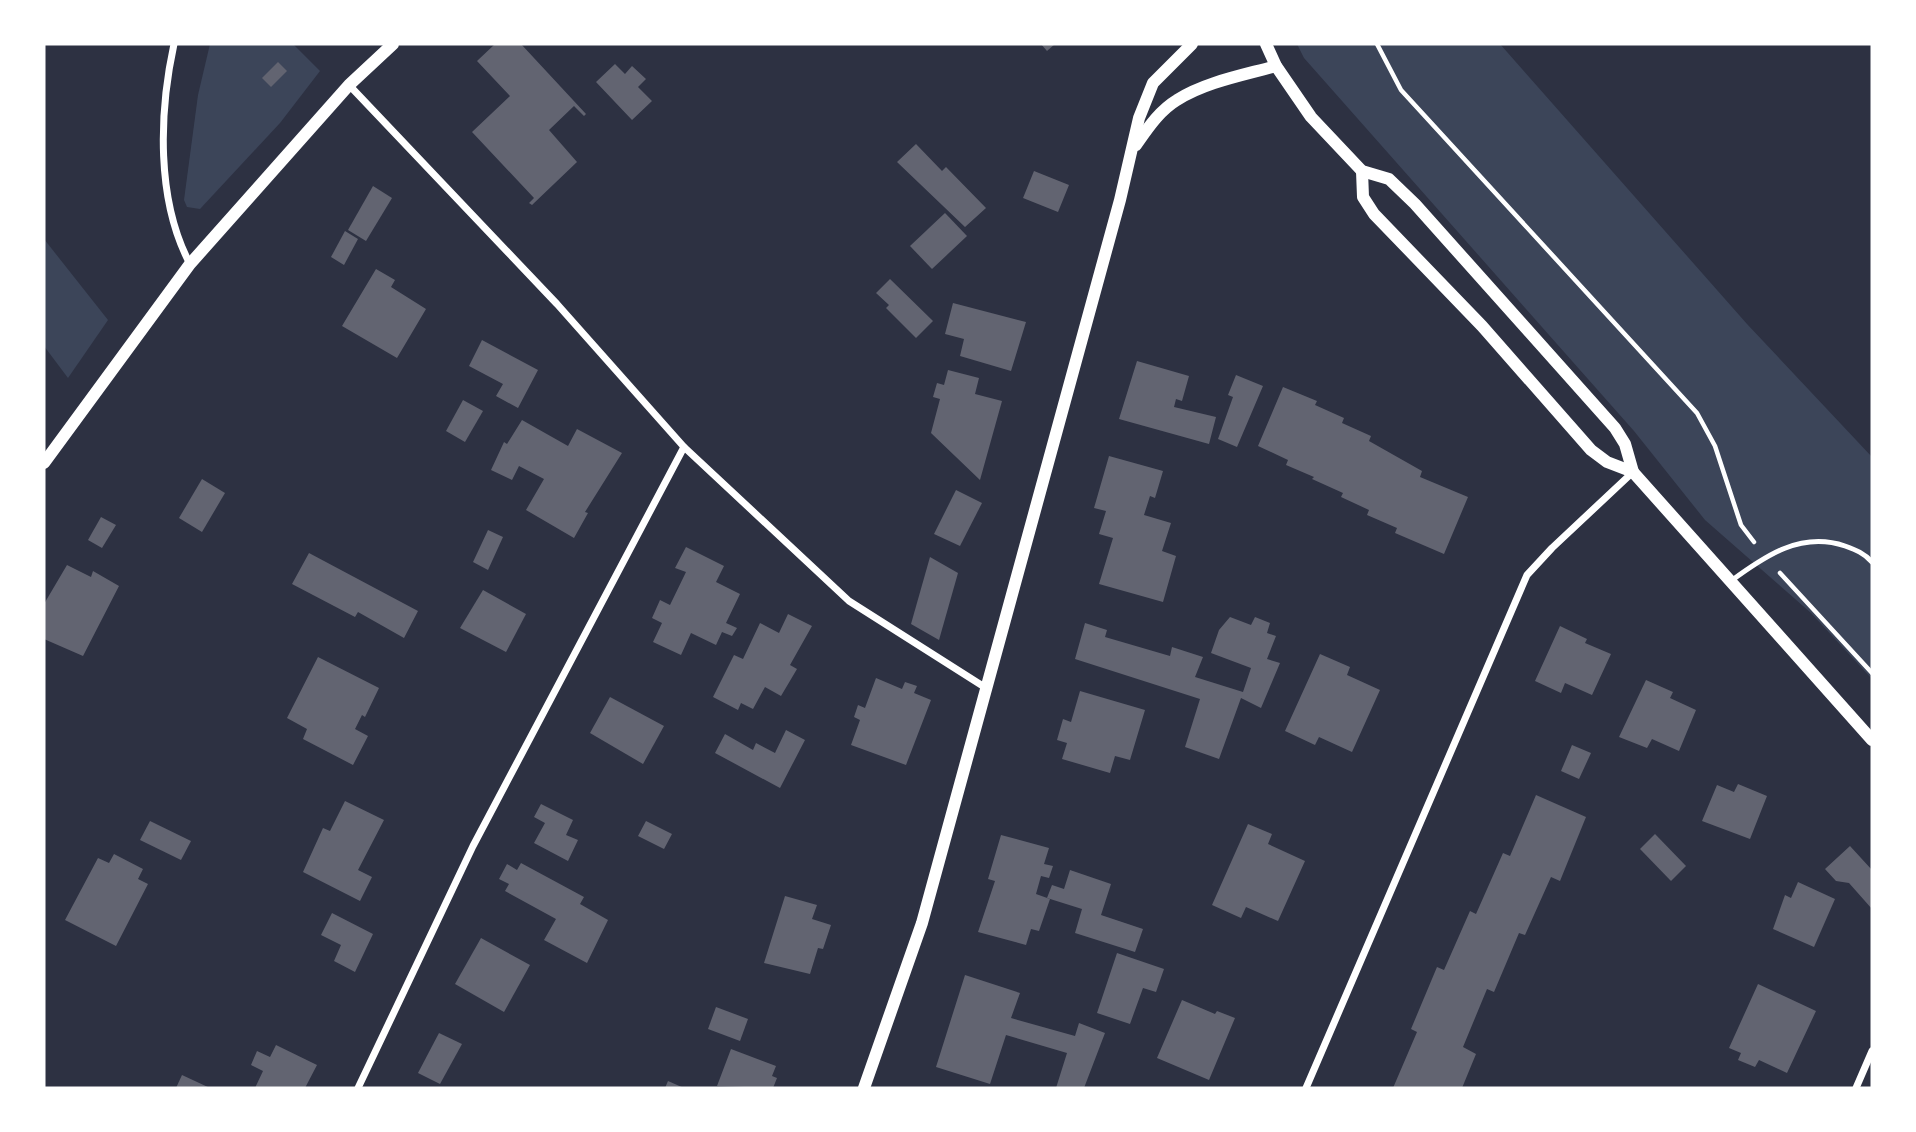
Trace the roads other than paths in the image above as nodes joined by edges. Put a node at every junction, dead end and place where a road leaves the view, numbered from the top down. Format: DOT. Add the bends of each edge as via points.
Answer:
graph roads {
  1 [pos="174,44"];
  2 [pos="393,44"];
  3 [pos="1192,44"];
  4 [pos="1266,44"];
  5 [pos="1276,66"];
  6 [pos="349,85"];
  7 [pos="1132,151"];
  8 [pos="1362,171"];
  9 [pos="190,264"];
  10 [pos="684,447"];
  11 [pos="44,463"];
  12 [pos="1633,472"];
  13 [pos="1872,562"];
  14 [pos="1731,581"];
  15 [pos="986,688"];
  16 [pos="1872,740"];
  17 [pos="1872,1051"];
  18 [pos="358,1088"];
  19 [pos="864,1088"];
  20 [pos="1306,1088"];
  21 [pos="1856,1088"];
  1 -- 9 [label="street" via="165,111 166,178 178,242"];
  2 -- 6 [label="street"];
  3 -- 7 [label="street" via="1153,83"];
  4 -- 5 [label="street"];
  5 -- 7 [label="street" via="1177,99 1157,116"];
  5 -- 8 [label="street" via="1311,117"];
  6 -- 9 [label="street"];
  6 -- 10 [label="street" via="557,304"];
  7 -- 15 [label="street"];
  8 -- 12 [label="street" via="1389,179 1415,204 1615,428"];
  8 -- 12 [label="street" via="1363,197 1374,214 1482,326 1591,450"];
  9 -- 11 [label="street"];
  10 -- 15 [label="street" via="849,601"];
  10 -- 18 [label="street" via="472,846"];
  12 -- 14 [label="street"];
  12 -- 20 [label="street" via="1527,575"];
  13 -- 14 [label="lane" via="1865,553 1830,541 1798,543 1765,556"];
  14 -- 16 [label="street"];
  15 -- 19 [label="street" via="922,923"];
  17 -- 21 [label="street"];
}
